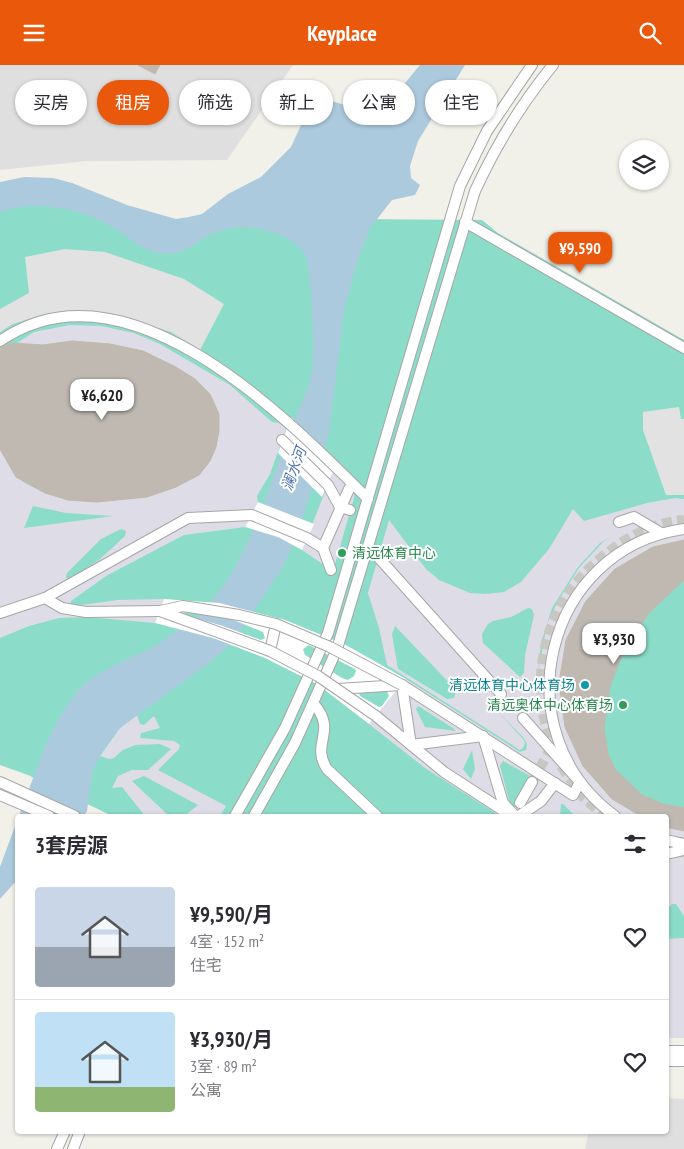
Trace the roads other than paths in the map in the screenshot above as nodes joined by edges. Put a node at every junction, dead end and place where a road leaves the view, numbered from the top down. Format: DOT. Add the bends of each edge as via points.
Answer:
graph roads {
  1 [pos="532,65"];
  2 [pos="553,65"];
  3 [pos="465,222"];
  4 [pos="0,341"];
  5 [pos="684,348"];
  6 [pos="282,440"];
  7 [pos="349,489"];
  8 [pos="368,499"];
  9 [pos="340,507"];
  10 [pos="350,510"];
  11 [pos="619,522"];
  12 [pos="684,529"];
  13 [pos="661,533"];
  14 [pos="324,548"];
  15 [pos="378,557"];
  16 [pos="331,570"];
  17 [pos="45,598"];
  18 [pos="160,611"];
  19 [pos="0,613"];
  20 [pos="276,624"];
  21 [pos="270,651"];
  22 [pos="402,685"];
  23 [pos="337,689"];
  24 [pos="501,694"];
  25 [pos="314,704"];
  26 [pos="523,718"];
  27 [pos="483,736"];
  28 [pos="411,745"];
  29 [pos="0,782"];
  30 [pos="532,782"];
  31 [pos="580,782"];
  32 [pos="555,783"];
  33 [pos="0,795"];
  34 [pos="520,803"];
  35 [pos="45,814"];
  36 [pos="71,814"];
  37 [pos="236,814"];
  38 [pos="255,814"];
  39 [pos="374,814"];
  40 [pos="511,814"];
  41 [pos="512,814"];
  42 [pos="522,814"];
  43 [pos="613,814"];
  44 [pos="669,841"];
  45 [pos="684,844"];
  46 [pos="684,850"];
  47 [pos="669,853"];
  48 [pos="669,1051"];
  49 [pos="684,1051"];
  50 [pos="669,1061"];
  51 [pos="684,1061"];
  52 [pos="63,1134"];
  53 [pos="79,1134"];
  54 [pos="57,1149"];
  55 [pos="73,1149"];
  1 -- 8 [label="street" via="487,131 460,185"];
  2 -- 3 [label="street" via="502,137 475,191"];
  3 -- 5 [label="street"];
  3 -- 25 [label="street" via="338,649"];
  4 -- 8 [label="street" via="31,323 63,315 100,316 166,337 205,359 289,423"];
  6 -- 9 [label="street" via="328,485"];
  7 -- 9 [label="street"];
  8 -- 37 [label="street" via="322,649 285,727"];
  9 -- 10 [label="street"];
  9 -- 14 [label="street"];
  11 -- 13 [label="street" via="634,517"];
  12 -- 13 [label="street"];
  13 -- 31 [label="street" via="615,555 579,591 555,636 548,687 556,737"];
  14 -- 16 [label="street"];
  14 -- 17 [label="street" via="307,537 252,515 188,518"];
  15 -- 24 [label="street"];
  17 -- 18 [label="street" via="62,608 86,612"];
  17 -- 19 [label="street"];
  18 -- 20 [label="street, bridge" via="184,606"];
  18 -- 21 [label="street, bridge"];
  20 -- 21 [label="street"];
  20 -- 22 [label="street, bridge" via="330,647"];
  21 -- 23 [label="street, bridge"];
  22 -- 23 [label="street, bridge"];
  22 -- 27 [label="street"];
  22 -- 28 [label="street"];
  23 -- 28 [label="street, bridge"];
  25 -- 38 [label="street"];
  25 -- 39 [label="street" via="323,715 325,724 321,761"];
  26 -- 31 [label="street"];
  27 -- 28 [label="street"];
  27 -- 32 [label="street"];
  27 -- 41 [label="street" via="503,803"];
  28 -- 40 [label="street" via="444,772"];
  29 -- 36 [label="street"];
  30 -- 34 [label="street"];
  31 -- 32 [label="street" via="573,795"];
  31 -- 43 [label="street"];
  32 -- 42 [label="street" via="541,801"];
  33 -- 35 [label="street"];
  44 -- 45 [label="street"];
  46 -- 47 [label="street"];
  48 -- 49 [label="street"];
  50 -- 51 [label="street"];
  52 -- 54 [label="street"];
  53 -- 55 [label="street"];
}
